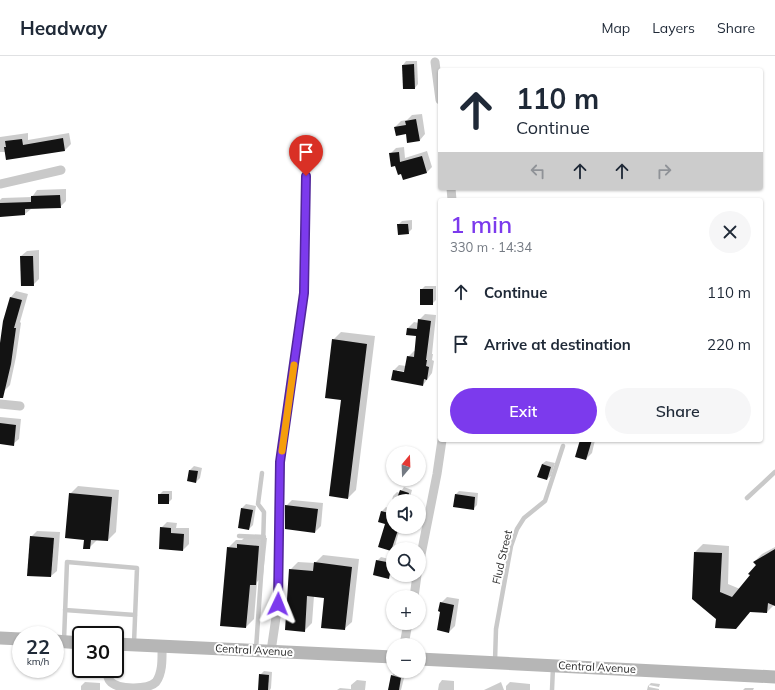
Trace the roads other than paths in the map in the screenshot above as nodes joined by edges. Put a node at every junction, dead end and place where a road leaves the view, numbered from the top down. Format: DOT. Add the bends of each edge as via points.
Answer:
graph roads {
  1 [pos="435,62"];
  2 [pos="438,85"];
  3 [pos="306,161"];
  4 [pos="61,170"];
  5 [pos="0,184"];
  6 [pos="0,404"];
  7 [pos="20,406"];
  8 [pos="442,442"];
  9 [pos="563,446"];
  10 [pos="280,462"];
  11 [pos="775,472"];
  12 [pos="262,473"];
  13 [pos="747,498"];
  14 [pos="239,536"];
  15 [pos="264,537"];
  16 [pos="424,542"];
  17 [pos="65,610"];
  18 [pos="135,615"];
  19 [pos="62,626"];
  20 [pos="0,638"];
  21 [pos="12,639"];
  22 [pos="124,644"];
  23 [pos="134,645"];
  24 [pos="162,646"];
  25 [pos="256,650"];
  26 [pos="271,652"];
  27 [pos="386,657"];
  28 [pos="426,659"];
  29 [pos="495,663"];
  30 [pos="553,665"];
  31 [pos="775,677"];
  32 [pos="108,678"];
  33 [pos="552,690"];
  1 -- 2 [label="street"];
  3 -- 10 [label="lane" via="304,293"];
  4 -- 5 [label="street"];
  6 -- 7 [label="street"];
  8 -- 16 [label="street"];
  9 -- 29 [label="lane, Flud Street" via="545,501 524,518 511,546 496,629"];
  10 -- 26 [label="street" via="278,604"];
  11 -- 13 [label="lane"];
  12 -- 15 [label="lane" via="258,504 264,512"];
  14 -- 15 [label="lane"];
  15 -- 25 [label="lane"];
  17 -- 18 [label="lane"];
  17 -- 18 [label="lane" via="67,562 137,568"];
  17 -- 19 [label="lane"];
  18 -- 23 [label="lane"];
  20 -- 21 [label="street"];
  22 -- 23 [label="street, Central Avenue"];
  23 -- 24 [label="street, Central Avenue"];
  24 -- 25 [label="street, Central Avenue"];
  24 -- 32 [label="street" via="160,670 152,686 120,687"];
  25 -- 26 [label="street, Central Avenue"];
  26 -- 27 [label="street, Central Avenue"];
  28 -- 29 [label="street, Central Avenue"];
  29 -- 30 [label="street, Central Avenue"];
  30 -- 31 [label="street, Central Avenue"];
  30 -- 33 [label="lane"];
}
